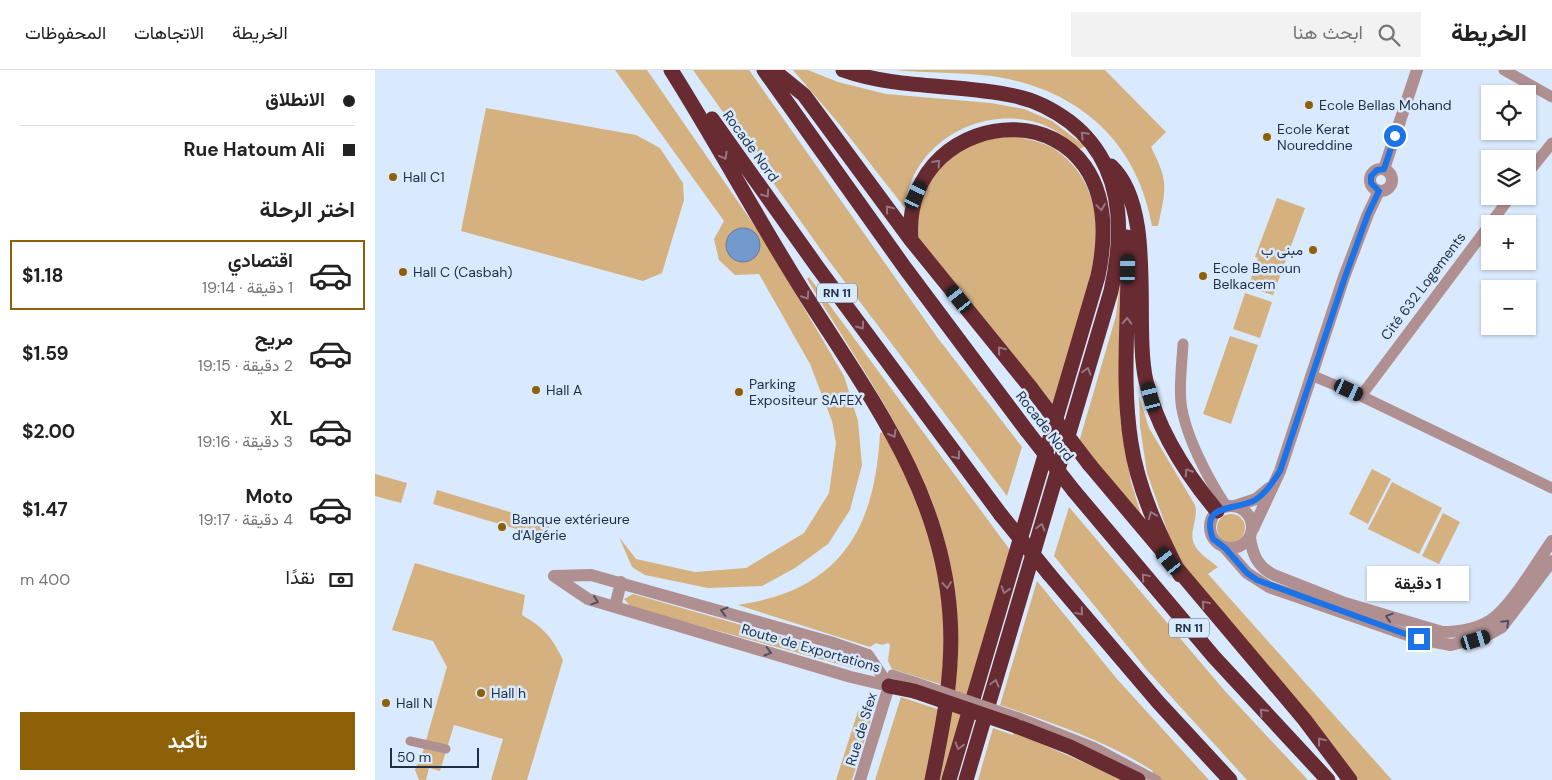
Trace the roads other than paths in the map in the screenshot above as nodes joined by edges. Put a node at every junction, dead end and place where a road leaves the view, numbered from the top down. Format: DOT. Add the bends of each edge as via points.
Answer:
graph roads {
  1 [pos="671,70"];
  2 [pos="675,70"];
  3 [pos="764,70"];
  4 [pos="773,70"];
  5 [pos="843,70"];
  6 [pos="1417,70"];
  7 [pos="1504,70"];
  8 [pos="1552,98"];
  9 [pos="1552,143"];
  10 [pos="1103,161"];
  11 [pos="1536,163"];
  12 [pos="1112,177"];
  13 [pos="1504,205"];
  14 [pos="911,240"];
  15 [pos="1183,344"];
  16 [pos="1311,374"];
  17 [pos="1361,396"];
  18 [pos="1280,471"];
  19 [pos="1552,488"];
  20 [pos="1226,508"];
  21 [pos="1251,533"];
  22 [pos="1552,541"];
  23 [pos="1225,548"];
  24 [pos="1552,561"];
  25 [pos="1180,575"];
  26 [pos="621,582"];
  27 [pos="615,607"];
  28 [pos="891,680"];
  29 [pos="1018,722"];
  30 [pos="410,741"];
  31 [pos="446,749"];
  32 [pos="860,780"];
  33 [pos="932,780"];
  34 [pos="949,780"];
  35 [pos="966,780"];
  36 [pos="1138,780"];
  37 [pos="1157,780"];
  38 [pos="1230,780"];
  39 [pos="1328,780"];
  40 [pos="1350,780"];
  1 -- 33 [label="highway, one-way" via="804,293 888,425 931,515 947,584 951,637 947,709"];
  2 -- 38 [label="highway, Rocade Nord / RN 11, one-way, bridge" via="1001,515 1158,702"];
  39 -- 3 [label="highway, Rocade Nord / RN 11, one-way, bridge" via="1214,657 1074,491 905,268"];
  14 -- 4 [label="highway, one-way" via="804,95"];
  10 -- 5 [label="highway, one-way" via="1094,145 1078,129 1050,109 1025,98 975,89 897,83"];
  6 -- 16 [label="street" via="1384,169 1392,176 1392,183 1386,190 1379,191"];
  7 -- 8 [label="street"];
  9 -- 11 [label="street"];
  10 -- 12 [label="highway"];
  20 -- 10 [label="highway, one-way" via="1179,457 1151,397 1143,363 1142,269 1136,227 1123,179"];
  25 -- 12 [label="highway, one-way" via="1144,495 1131,445 1126,387 1127,226"];
  35 -- 12 [label="highway, one-way" via="1111,291 1120,229"];
  13 -- 17 [label="street, Cité 632 Logements"];
  25 -- 14 [label="highway, one-way, bridge"];
  14 -- 34 [label="highway, one-way" via="910,224 916,195 934,165 961,143 994,131 1025,130 1064,145 1084,165 1100,197 1103,229 1097,276"];
  15 -- 20 [label="street" via="1183,416"];
  16 -- 17 [label="street"];
  16 -- 18 [label="street"];
  17 -- 19 [label="street"];
  18 -- 20 [label="street" via="1256,499"];
  18 -- 21 [label="street"];
  20 -- 21 [label="street" via="1247,512 1252,523"];
  20 -- 23 [label="street" via="1212,517 1210,532 1213,539"];
  22 -- 21 [label="street, one-way" via="1499,614 1482,625 1459,632 1442,632 1345,603 1264,570 1255,560"];
  21 -- 23 [label="street" via="1239,547"];
  23 -- 24 [label="street, one-way" via="1247,573 1269,586 1411,637 1441,644 1460,644 1502,627"];
  40 -- 25 [label="highway, one-way" via="1308,725"];
  26 -- 27 [label="street"];
  26 -- 27 [label="street, Route de Exportations, one-way" via="591,575 566,580 588,599"];
  28 -- 26 [label="street, Route de Exportations, one-way" via="868,655"];
  27 -- 28 [label="street, Route de Exportations, one-way"];
  28 -- 29 [label="highway, bridge"];
  28 -- 32 [label="street, Rue de Sfex"];
  29 -- 36 [label="highway"];
  29 -- 37 [label="street" via="1095,747"];
  30 -- 31 [label="street"];
}
